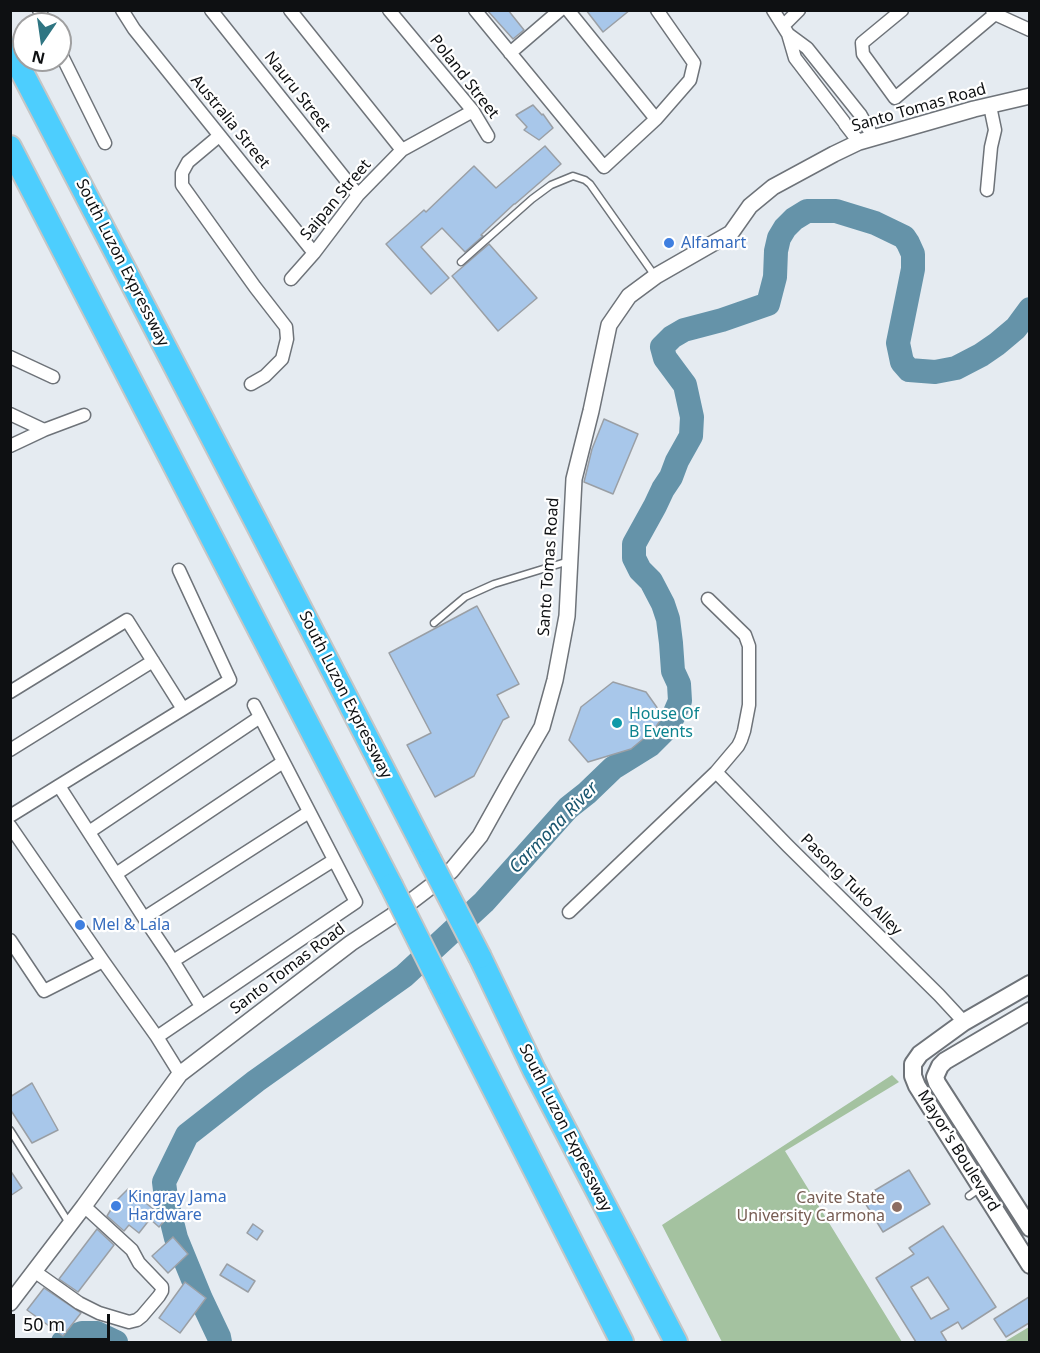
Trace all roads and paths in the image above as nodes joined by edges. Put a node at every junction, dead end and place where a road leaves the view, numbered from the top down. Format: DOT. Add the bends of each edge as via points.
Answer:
graph roads {
  1 [pos="122,10"];
  2 [pos="211,10"];
  3 [pos="290,10"];
  4 [pos="389,10"];
  5 [pos="475,10"];
  6 [pos="560,10"];
  7 [pos="568,10"];
  8 [pos="657,10"];
  9 [pos="773,10"];
  10 [pos="799,10"];
  11 [pos="902,10"];
  12 [pos="993,12"];
  13 [pos="1028,28"];
  14 [pos="786,30"];
  15 [pos="10,49"];
  16 [pos="510,53"];
  17 [pos="70,72"];
  18 [pos="840,89"];
  19 [pos="1029,96"];
  20 [pos="827,99"];
  21 [pos="990,106"];
  22 [pos="473,111"];
  23 [pos="656,119"];
  24 [pos="219,136"];
  25 [pos="488,136"];
  26 [pos="866,139"];
  27 [pos="105,143"];
  28 [pos="10,147"];
  29 [pos="402,150"];
  30 [pos="987,190"];
  31 [pos="358,195"];
  32 [pos="314,253"];
  33 [pos="461,262"];
  34 [pos="656,276"];
  35 [pos="291,279"];
  36 [pos="10,357"];
  37 [pos="53,377"];
  38 [pos="251,384"];
  39 [pos="10,414"];
  40 [pos="84,415"];
  41 [pos="44,430"];
  42 [pos="10,446"];
  43 [pos="570,561"];
  44 [pos="179,570"];
  45 [pos="708,599"];
  46 [pos="434,623"];
  47 [pos="153,661"];
  48 [pos="10,692"];
  49 [pos="254,705"];
  50 [pos="183,709"];
  51 [pos="260,717"];
  52 [pos="10,750"];
  53 [pos="283,762"];
  54 [pos="716,772"];
  55 [pos="59,786"];
  56 [pos="309,812"];
  57 [pos="10,816"];
  58 [pos="10,826"];
  59 [pos="89,832"];
  60 [pos="334,860"];
  61 [pos="116,874"];
  62 [pos="568,912"];
  63 [pos="144,918"];
  64 [pos="10,940"];
  65 [pos="103,961"];
  66 [pos="173,961"];
  67 [pos="1029,984"];
  68 [pos="201,1006"];
  69 [pos="1029,1011"];
  70 [pos="964,1022"];
  71 [pos="157,1037"];
  72 [pos="180,1074"];
  73 [pos="10,1130"];
  74 [pos="84,1206"];
  75 [pos="70,1224"];
  76 [pos="1029,1228"];
  77 [pos="1029,1265"];
  78 [pos="34,1271"];
  79 [pos="10,1303"];
  80 [pos="622,1342"];
  81 [pos="676,1342"];
  1 -- 24 [label="street, Australia Street"];
  2 -- 31 [label="street, Nauru Street"];
  3 -- 29 [label="street"];
  4 -- 22 [label="street, Poland Street"];
  5 -- 16 [label="street"];
  6 -- 16 [label="street"];
  7 -- 23 [label="street"];
  8 -- 23 [label="street" via="694,63 690,80"];
  9 -- 14 [label="street"];
  10 -- 14 [label="street"];
  11 -- 12 [label="street" via="862,43 863,54 895,98"];
  12 -- 13 [label="street"];
  14 -- 18 [label="street" via="807,48"];
  14 -- 20 [label="street" via="795,58"];
  15 -- 81 [label="highway, South Luzon Expressway, bridge"];
  16 -- 23 [label="street" via="604,167"];
  17 -- 27 [label="street"];
  18 -- 20 [label="street"];
  18 -- 26 [label="street" via="860,114"];
  19 -- 21 [label="street, Santo Tomas Road"];
  20 -- 26 [label="street" via="844,123"];
  21 -- 26 [label="street, Santo Tomas Road"];
  21 -- 30 [label="street" via="995,130"];
  22 -- 25 [label="street, Poland Street"];
  22 -- 29 [label="street, Saipan Street"];
  24 -- 32 [label="street, Australia Street"];
  24 -- 38 [label="street" via="188,162 182,173 182,185 286,327 282,359"];
  26 -- 34 [label="street, Santo Tomas Road" via="773,187 750,206 731,233"];
  28 -- 80 [label="highway, bridge"];
  29 -- 31 [label="street, Saipan Street"];
  31 -- 32 [label="street, Saipan Street"];
  32 -- 35 [label="street, Saipan Street"];
  33 -- 34 [label="lane" via="551,185 573,176 590,184"];
  34 -- 43 [label="street, Santo Tomas Road" via="629,296 609,325 573,479"];
  36 -- 37 [label="street"];
  39 -- 41 [label="street"];
  40 -- 41 [label="street"];
  41 -- 42 [label="street"];
  43 -- 46 [label="lane" via="465,597"];
  43 -- 72 [label="street, Santo Tomas Road" via="567,616 542,727 480,836 451,871"];
  44 -- 50 [label="street" via="230,680"];
  45 -- 54 [label="street" via="745,635 749,646 749,705 744,731 738,746"];
  47 -- 48 [label="street" via="127,620"];
  47 -- 50 [label="street"];
  47 -- 52 [label="street"];
  49 -- 51 [label="street"];
  50 -- 55 [label="street"];
  51 -- 53 [label="street"];
  51 -- 59 [label="street"];
  53 -- 56 [label="street"];
  53 -- 61 [label="street"];
  54 -- 62 [label="street"];
  54 -- 70 [label="street, Pasong Tuko Alley"];
  55 -- 57 [label="street"];
  55 -- 59 [label="street"];
  56 -- 60 [label="street"];
  56 -- 63 [label="street"];
  58 -- 65 [label="street"];
  59 -- 61 [label="street"];
  60 -- 66 [label="street"];
  60 -- 68 [label="street" via="356,902"];
  61 -- 63 [label="street"];
  63 -- 66 [label="street"];
  64 -- 65 [label="street" via="44,991"];
  65 -- 71 [label="street"];
  66 -- 68 [label="street"];
  67 -- 70 [label="main road, Mayor's Boulevard"];
  68 -- 71 [label="street"];
  69 -- 76 [label="main road, Mayor's Boulevard" via="945,1061 935,1077"];
  70 -- 77 [label="main road, Mayor's Boulevard" via="920,1054 913,1064 913,1076 975,1192"];
  71 -- 72 [label="street"];
  72 -- 74 [label="street, Santo Tomas Road"];
  73 -- 75 [label="lane"];
  74 -- 75 [label="street, Santo Tomas Road"];
  74 -- 78 [label="street" via="132,1250 162,1287 159,1296 142,1316 129,1322 79,1303"];
  75 -- 78 [label="street, Santo Tomas Road"];
  78 -- 79 [label="street, Santo Tomas Road"];
}
